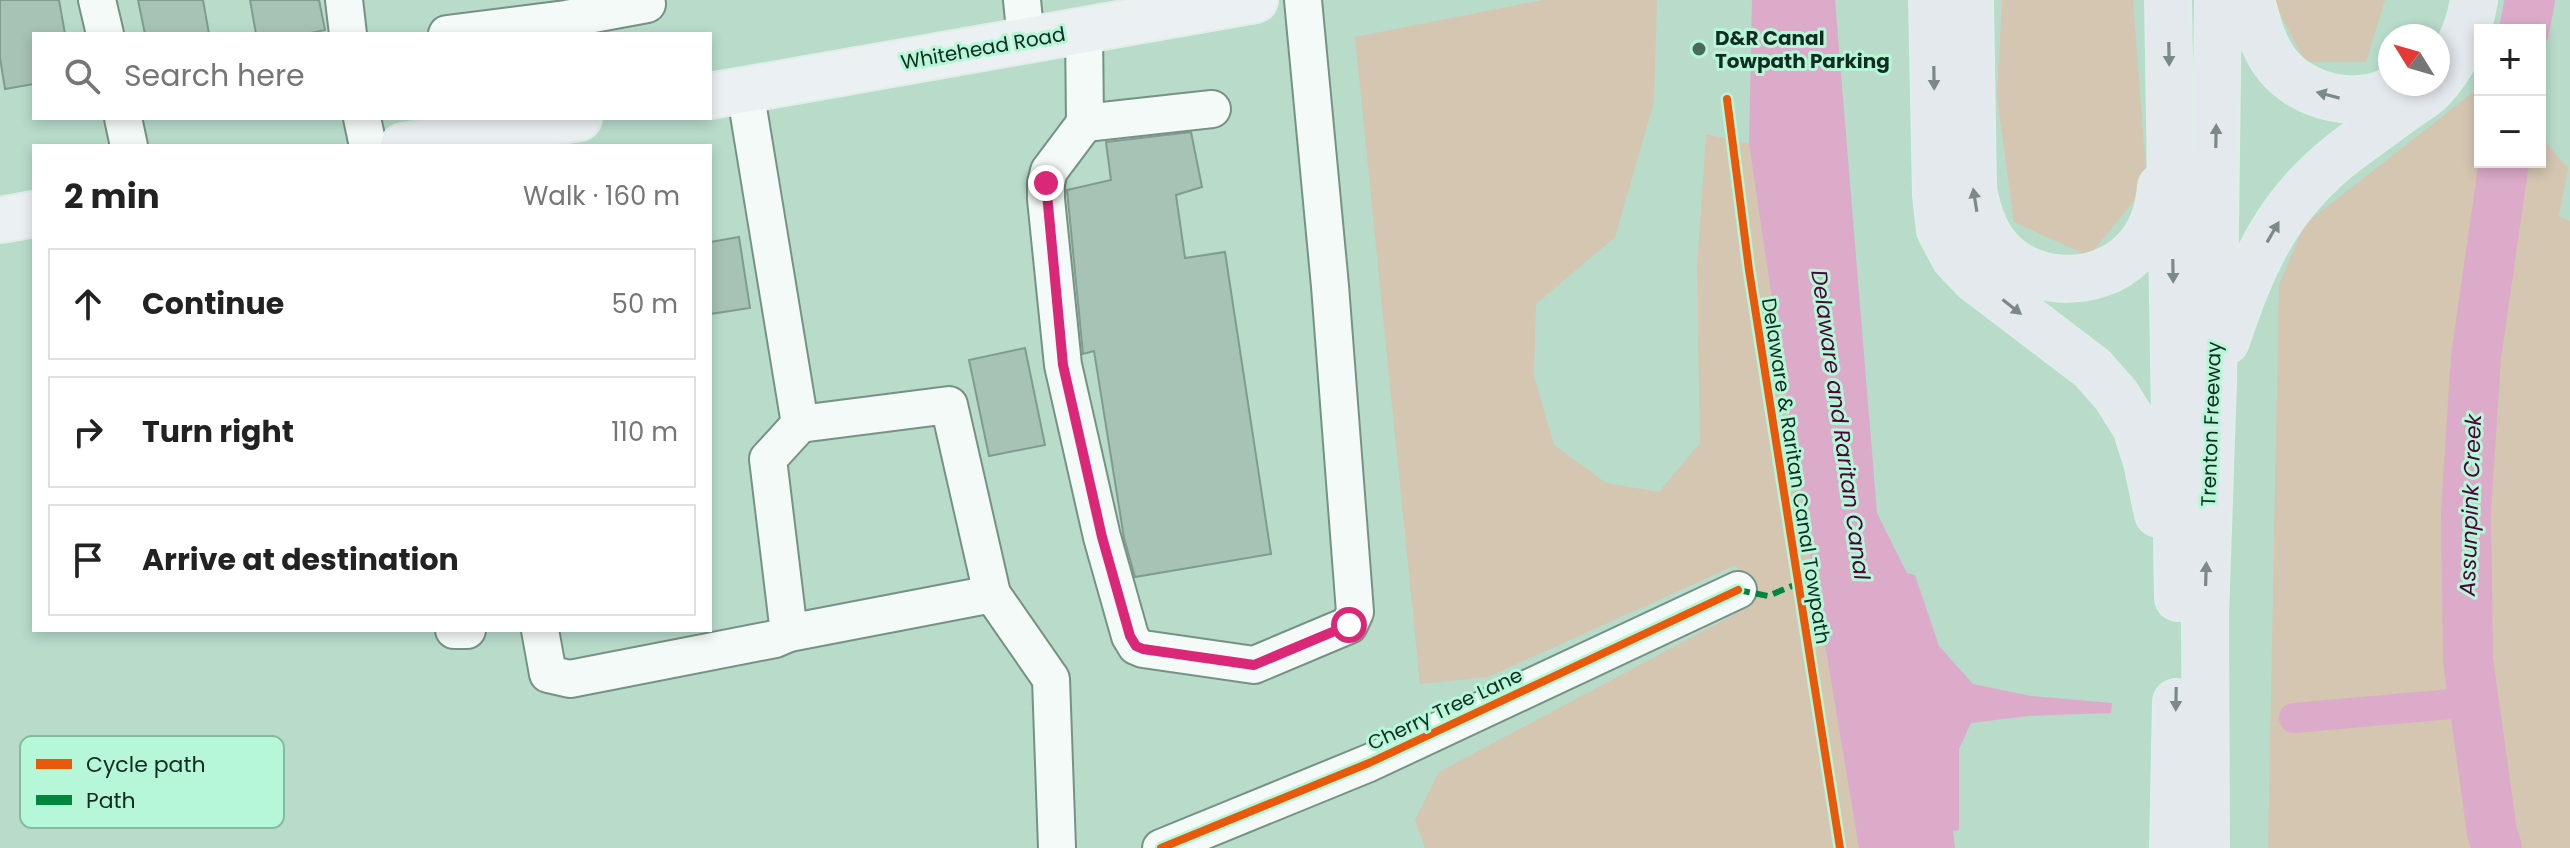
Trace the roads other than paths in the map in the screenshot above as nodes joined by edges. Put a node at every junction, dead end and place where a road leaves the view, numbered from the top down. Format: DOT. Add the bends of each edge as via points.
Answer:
graph roads {
  1 [pos="97,0"];
  2 [pos="344,0"];
  3 [pos="1255,0"];
  4 [pos="1303,0"];
  5 [pos="1932,0"];
  6 [pos="1970,0"];
  7 [pos="2168,0"];
  8 [pos="2218,0"];
  9 [pos="2251,0"];
  10 [pos="2446,0"];
  11 [pos="2474,0"];
  12 [pos="1202,4"];
  13 [pos="648,13"];
  14 [pos="566,18"];
  15 [pos="1024,20"];
  16 [pos="2444,24"];
  17 [pos="1084,30"];
  18 [pos="105,32"];
  19 [pos="348,32"];
  20 [pos="462,32"];
  21 [pos="2450,66"];
  22 [pos="728,93"];
  23 [pos="2378,94"];
  24 [pos="2419,96"];
  25 [pos="1212,109"];
  26 [pos="2170,109"];
  27 [pos="123,120"];
  28 [pos="362,120"];
  29 [pos="566,120"];
  30 [pos="1085,123"];
  31 [pos="453,142"];
  32 [pos="129,144"];
  33 [pos="368,144"];
  34 [pos="428,144"];
  35 [pos="32,214"];
  36 [pos="0,220"];
  37 [pos="2213,382"];
  38 [pos="800,424"];
  39 [pos="1738,590"];
  40 [pos="992,594"];
  41 [pos="2178,602"];
  42 [pos="540,632"];
  43 [pos="789,633"];
  44 [pos="1057,848"];
  45 [pos="1161,848"];
  46 [pos="2173,848"];
  47 [pos="2206,848"];
  1 -- 18 [label="street"];
  2 -- 19 [label="street"];
  3 -- 12 [label="main road, Whitehead Road"];
  4 -- 30 [label="street" via="1355,612 1349,625 1254,665 1143,649 1130,636 1063,365 1046,199 1049,171"];
  5 -- 41 [label="highway, one-way" via="1940,230 1955,258 1975,279 2092,368 2116,395 2136,427 2147,462"];
  26 -- 6 [label="highway, one-way" via="2159,209 2133,254 2085,278 2033,273 1992,243 1978,215 1973,190"];
  7 -- 26 [label="highway, Trenton Freeway, one-way"];
  37 -- 8 [label="highway, Trenton Freeway, one-way"];
  23 -- 9 [label="highway, one-way" via="2346,100 2295,82 2261,37"];
  10 -- 16 [label="highway"];
  11 -- 21 [label="highway" via="2466,34"];
  12 -- 17 [label="main road, Whitehead Road"];
  13 -- 14 [label="street"];
  14 -- 20 [label="street"];
  15 -- 17 [label="main road, Whitehead Road"];
  15 -- 22 [label="main road, Whitehead Road"];
  17 -- 30 [label="street"];
  22 -- 38 [label="street"];
  37 -- 24 [label="highway, one-way" via="2239,300 2284,212 2314,178"];
  25 -- 30 [label="street"];
  26 -- 41 [label="highway, Trenton Freeway, one-way"];
  27 -- 32 [label="street"];
  28 -- 33 [label="street"];
  29 -- 31 [label="main road"];
  31 -- 34 [label="main road"];
  35 -- 36 [label="main road"];
  47 -- 37 [label="highway, Trenton Freeway, one-way" via="2205,617"];
  38 -- 40 [label="street" via="949,405"];
  38 -- 43 [label="street" via="768,459"];
  39 -- 45 [label="street, Cherry Tree Lane" via="1369,763"];
  40 -- 43 [label="street"];
  40 -- 44 [label="street" via="1051,679"];
  41 -- 46 [label="highway, Trenton Freeway, one-way"];
  42 -- 43 [label="street" via="548,674 570,679"];
}
